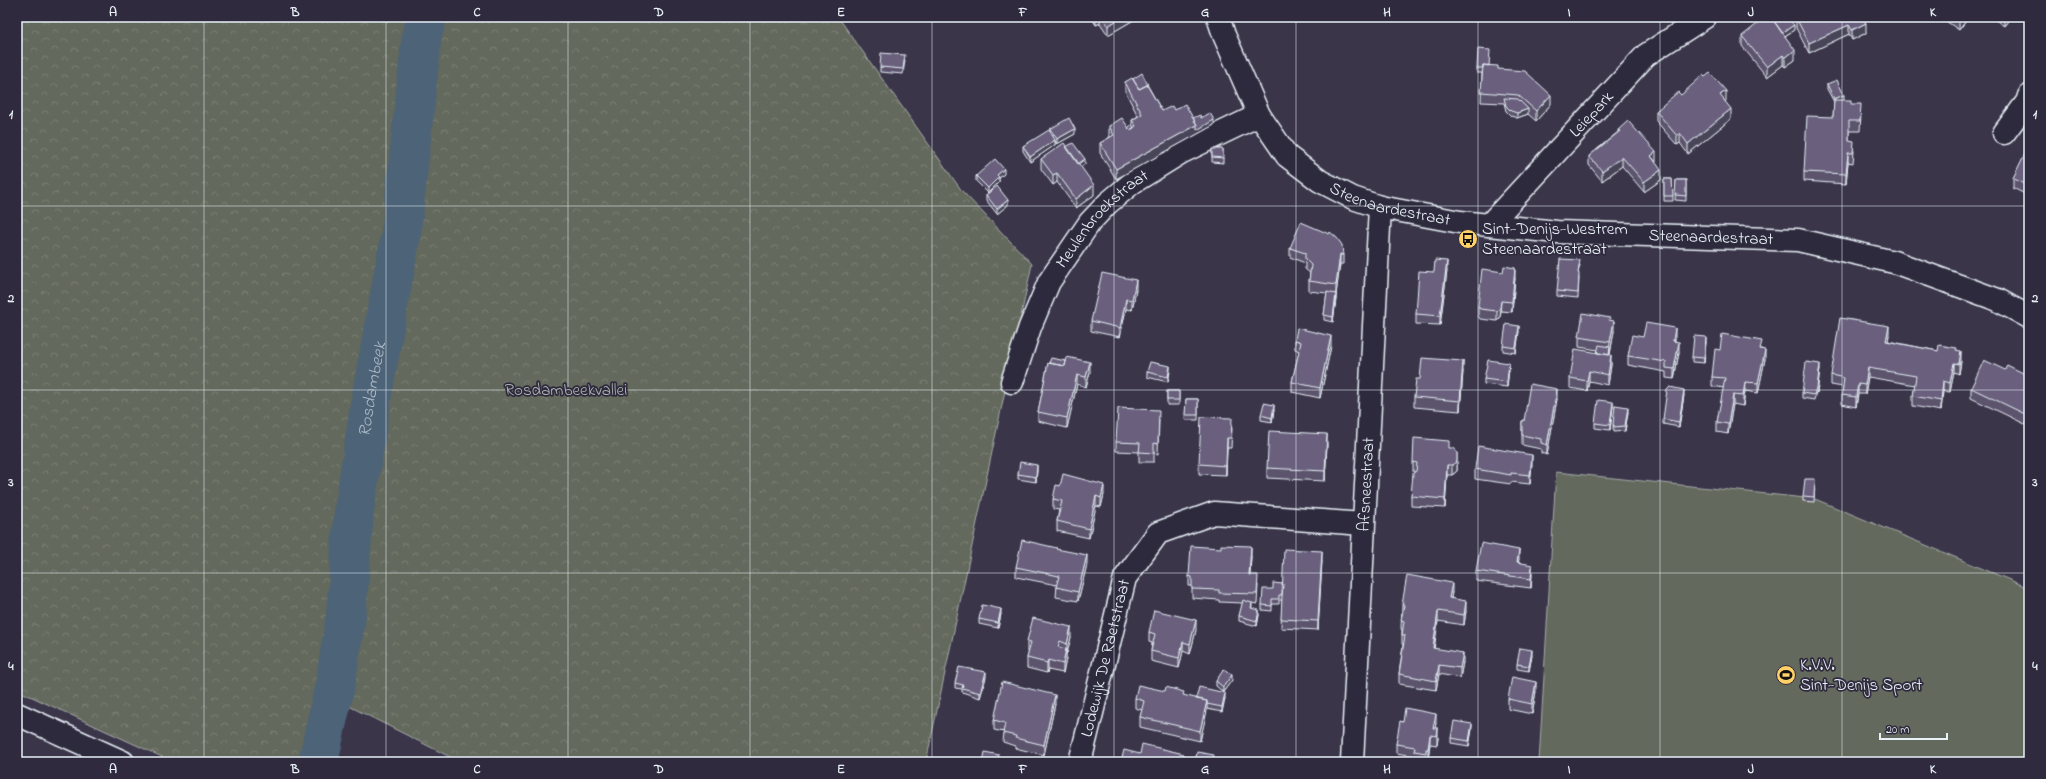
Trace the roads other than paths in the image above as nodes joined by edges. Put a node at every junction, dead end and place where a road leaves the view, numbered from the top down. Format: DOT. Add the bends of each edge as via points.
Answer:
graph roads {
  1 [pos="1218,17"];
  2 [pos="1705,17"];
  3 [pos="2028,100"];
  4 [pos="1259,115"];
  5 [pos="2004,133"];
  6 [pos="1380,207"];
  7 [pos="1489,225"];
  8 [pos="2029,317"];
  9 [pos="1012,382"];
  10 [pos="1363,524"];
  11 [pos="17,714"];
  12 [pos="123,762"];
  13 [pos="1080,762"];
  14 [pos="1352,762"];
  1 -- 4 [label="street, Steenaardestraat"];
  2 -- 7 [label="street, Leiepark" via="1646,55"];
  3 -- 5 [label="street"];
  4 -- 6 [label="street, Steenaardestraat" via="1287,156 1314,177 1353,198"];
  4 -- 9 [label="street, Meulenbroekstraat" via="1182,152 1132,183 1090,222 1049,282 1030,327"];
  6 -- 7 [label="street, Steenaardestraat"];
  6 -- 10 [label="street, Afsneestraat"];
  7 -- 8 [label="street, Steenaardestraat" via="1557,232 1798,240 1894,262 1998,300"];
  10 -- 13 [label="street, Lodewijk De Raetstraat" via="1214,513 1158,533 1125,578"];
  10 -- 14 [label="street, Afsneestraat"];
  11 -- 12 [label="street"];
}
